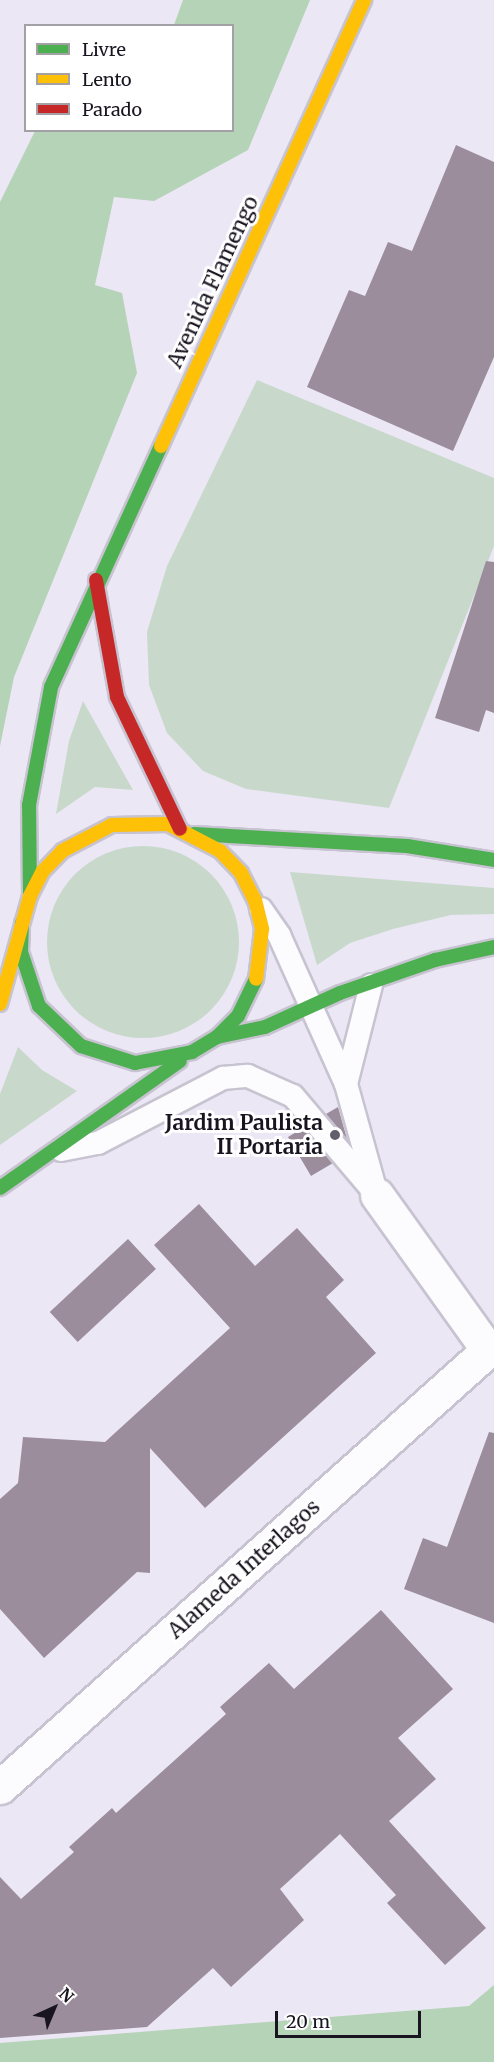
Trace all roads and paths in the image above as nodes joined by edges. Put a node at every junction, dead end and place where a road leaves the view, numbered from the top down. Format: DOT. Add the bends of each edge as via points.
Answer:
graph roads {
  1 [pos="364,0"];
  2 [pos="96,580"];
  3 [pos="180,829"];
  4 [pos="194,834"];
  5 [pos="494,860"];
  6 [pos="30,896"];
  7 [pos="255,900"];
  8 [pos="22,923"];
  9 [pos="494,946"];
  10 [pos="371,985"];
  11 [pos="0,1004"];
  12 [pos="310,1005"];
  13 [pos="217,1037"];
  14 [pos="192,1052"];
  15 [pos="346,1084"];
  16 [pos="45,1152"];
  17 [pos="0,1188"];
  18 [pos="377,1195"];
  19 [pos="491,1352"];
  20 [pos="0,1787"];
  1 -- 2 [label="main road, Avenida Flamengo"];
  2 -- 3 [label="main road" via="117,697"];
  2 -- 6 [label="main road, Avenida Flamengo" via="49,697 29,805"];
  3 -- 4 [label="main road"];
  3 -- 6 [label="main road" via="139,821 85,835 56,858"];
  4 -- 5 [label="main road" via="407,846"];
  4 -- 7 [label="main road" via="234,865"];
  6 -- 8 [label="main road"];
  7 -- 12 [label="lane" via="279,934"];
  7 -- 13 [label="main road" via="262,929 261,960 253,989 238,1016"];
  8 -- 11 [label="main road"];
  8 -- 14 [label="main road" via="21,952 27,981 46,1014 81,1046 107,1058 135,1063"];
  9 -- 10 [label="main road" via="435,960"];
  10 -- 12 [label="main road"];
  10 -- 15 [label="lane"];
  12 -- 13 [label="main road" via="265,1027"];
  12 -- 15 [label="lane"];
  13 -- 14 [label="main road"];
  14 -- 16 [label="main road"];
  15 -- 18 [label="lane"];
  16 -- 17 [label="main road"];
  16 -- 18 [label="lane" via="98,1143 223,1078 248,1076 293,1096"];
  18 -- 19 [label="street"];
  19 -- 20 [label="street, Alameda Interlagos"];
}
